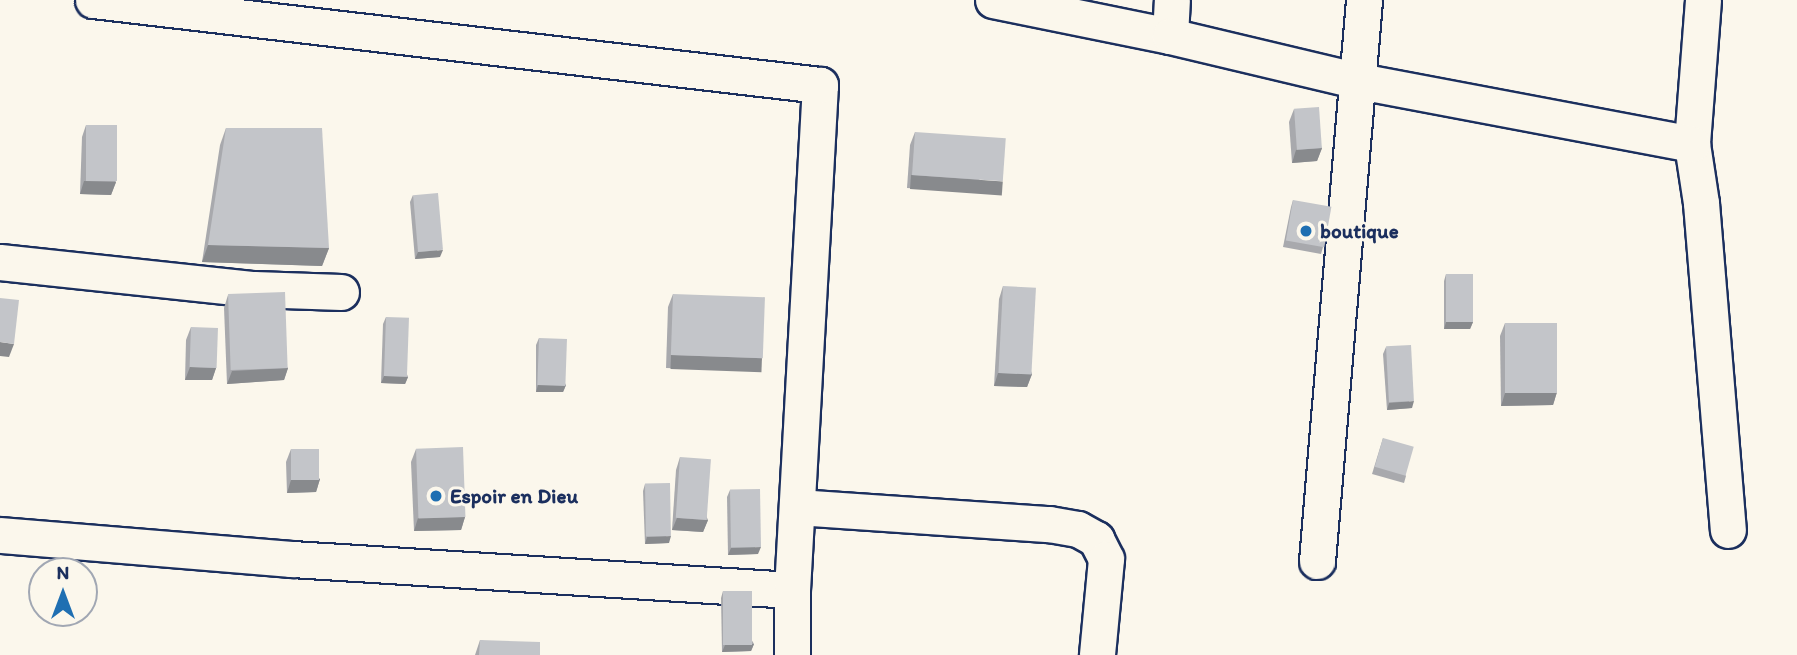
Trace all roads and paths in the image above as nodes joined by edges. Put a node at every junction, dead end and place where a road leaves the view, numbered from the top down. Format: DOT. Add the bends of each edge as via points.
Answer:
graph roads {
  1 [pos="93,0"];
  2 [pos="993,0"];
  3 [pos="1172,0"];
  4 [pos="1364,0"];
  5 [pos="1703,0"];
  6 [pos="1170,36"];
  7 [pos="1359,81"];
  8 [pos="1692,144"];
  9 [pos="0,262"];
  10 [pos="341,292"];
  11 [pos="796,507"];
  12 [pos="1728,530"];
  13 [pos="0,535"];
  14 [pos="1317,561"];
  15 [pos="792,590"];
  16 [pos="792,655"];
  17 [pos="1097,655"];
  1 -- 11 [label="street" via="820,85"];
  2 -- 6 [label="street"];
  3 -- 6 [label="street"];
  4 -- 7 [label="street"];
  5 -- 8 [label="street"];
  6 -- 7 [label="street"];
  7 -- 8 [label="street"];
  7 -- 14 [label="street"];
  8 -- 12 [label="street" via="1702,203"];
  9 -- 10 [label="street" via="254,289"];
  11 -- 15 [label="street"];
  11 -- 17 [label="street" via="1078,529 1096,539 1106,559"];
  13 -- 15 [label="street" via="292,559"];
  15 -- 16 [label="street"];
}
